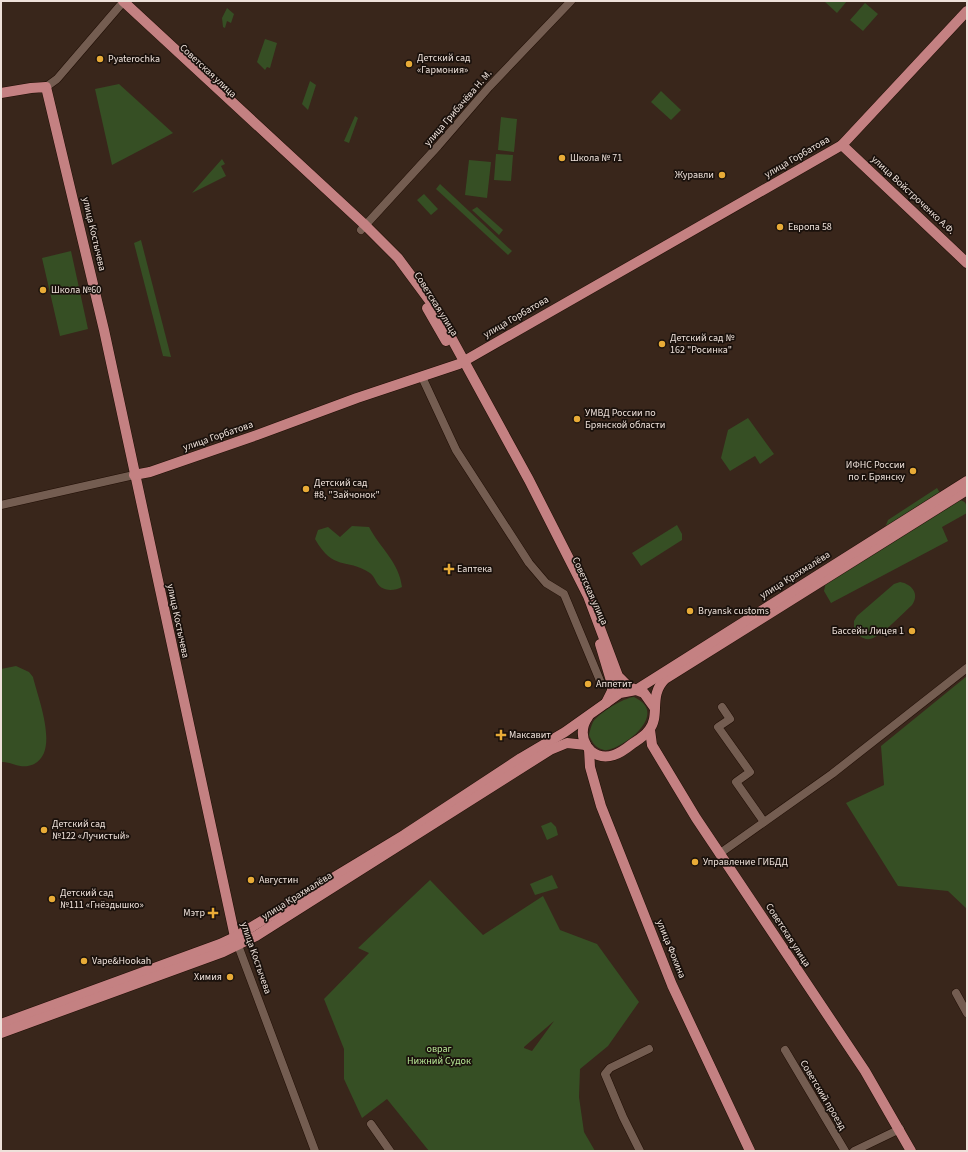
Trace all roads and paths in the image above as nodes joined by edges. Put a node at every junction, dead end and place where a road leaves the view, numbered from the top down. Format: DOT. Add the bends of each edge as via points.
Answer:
graph roads {
  1 [pos="571,1"];
  2 [pos="121,2"];
  3 [pos="967,10"];
  4 [pos="46,87"];
  5 [pos="1,93"];
  6 [pos="842,145"];
  7 [pos="363,227"];
  8 [pos="967,263"];
  9 [pos="462,362"];
  10 [pos="422,377"];
  11 [pos="134,475"];
  12 [pos="961,487"];
  13 [pos="1,505"];
  14 [pos="967,668"];
  15 [pos="601,683"];
  16 [pos="636,690"];
  17 [pos="605,704"];
  18 [pos="654,707"];
  19 [pos="722,707"];
  20 [pos="589,716"];
  21 [pos="650,730"];
  22 [pos="587,747"];
  23 [pos="764,822"];
  24 [pos="719,854"];
  25 [pos="236,941"];
  26 [pos="956,994"];
  27 [pos="967,1013"];
  28 [pos="1,1024"];
  29 [pos="1,1033"];
  30 [pos="649,1050"];
  31 [pos="785,1050"];
  32 [pos="371,1124"];
  33 [pos="900,1129"];
  34 [pos="315,1151"];
  35 [pos="390,1151"];
  36 [pos="640,1151"];
  37 [pos="750,1151"];
  38 [pos="845,1151"];
  39 [pos="854,1151"];
  40 [pos="911,1151"];
  1 -- 7 [label="street, улица Грибачёва Н. М." via="489,87"];
  2 -- 4 [label="street" via="56,79"];
  2 -- 7 [label="main road, Советская улица"];
  3 -- 6 [label="main road, улица Горбатова"];
  4 -- 5 [label="main road"];
  4 -- 11 [label="main road, улица Костычева" via="91,272"];
  6 -- 8 [label="main road, улица Войстроченко А.Ф."];
  6 -- 9 [label="main road, улица Горбатова"];
  7 -- 9 [label="main road, Советская улица" via="415,290"];
  9 -- 10 [label="main road, улица Горбатова"];
  9 -- 16 [label="main road, Советская улица" via="529,480 588,596 618,676 624,684"];
  9 -- 17 [label="main road, Советская улица" via="589,615 612,684 612,691"];
  10 -- 11 [label="main road, улица Горбатова" via="150,472"];
  10 -- 15 [label="street" via="456,450 529,563 546,583 564,594"];
  11 -- 13 [label="street, улица Горбатова"];
  11 -- 25 [label="main road, улица Костычева"];
  12 -- 16 [label="main road, улица Крахмалёва"];
  12 -- 18 [label="main road" via="665,679 658,686"];
  14 -- 23 [label="street" via="832,774"];
  16 -- 17 [label="main road" via="620,693"];
  16 -- 18 [label="main road" via="644,693"];
  17 -- 20 [label="main road"];
  18 -- 21 [label="main road" via="654,719"];
  19 -- 23 [label="street" via="730,719 718,727 750,772 736,782"];
  20 -- 22 [label="main road" via="582,731"];
  20 -- 25 [label="main road, улица Крахмалёва"];
  21 -- 22 [label="main road" via="612,756 599,755"];
  21 -- 24 [label="main road, Советская улица" via="652,745"];
  22 -- 25 [label="main road, улица Крахмалёва" via="567,743 550,750 256,936"];
  22 -- 37 [label="main road, улица Фокина" via="590,767 602,806 672,985"];
  23 -- 24 [label="street"];
  24 -- 33 [label="main road, Советская улица" via="866,1071"];
  25 -- 28 [label="main road, улица Крахмалёва"];
  25 -- 29 [label="main road, улица Крахмалёва" via="223,952"];
  25 -- 34 [label="street, улица Костычева"];
  26 -- 27 [label="street"];
  30 -- 36 [label="street" via="610,1068 605,1074"];
  31 -- 38 [label="street, Советский проезд"];
  32 -- 35 [label="street"];
  33 -- 39 [label="street"];
  33 -- 40 [label="main road, Советская улица"];
}
